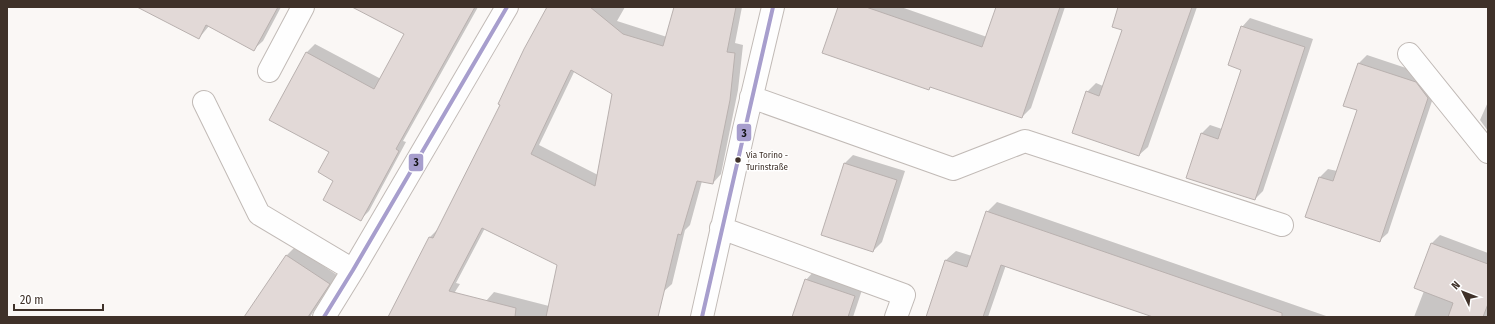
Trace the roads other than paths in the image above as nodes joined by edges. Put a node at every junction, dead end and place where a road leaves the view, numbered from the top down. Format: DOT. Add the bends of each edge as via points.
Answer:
graph roads {
  1 [pos="303,7"];
  2 [pos="507,7"];
  3 [pos="773,7"];
  4 [pos="1409,54"];
  5 [pos="269,71"];
  6 [pos="752,97"];
  7 [pos="204,102"];
  8 [pos="1488,152"];
  9 [pos="1282,225"];
  10 [pos="722,228"];
  11 [pos="353,270"];
  12 [pos="324,317"];
  13 [pos="702,317"];
  14 [pos="896,317"];
  1 -- 5 [label="street"];
  2 -- 11 [label="street"];
  3 -- 6 [label="street"];
  4 -- 8 [label="street"];
  6 -- 9 [label="street" via="953,169 1025,141"];
  6 -- 10 [label="street"];
  7 -- 11 [label="street" via="260,214"];
  10 -- 13 [label="street"];
  10 -- 14 [label="street" via="904,295"];
  11 -- 12 [label="street"];
}
